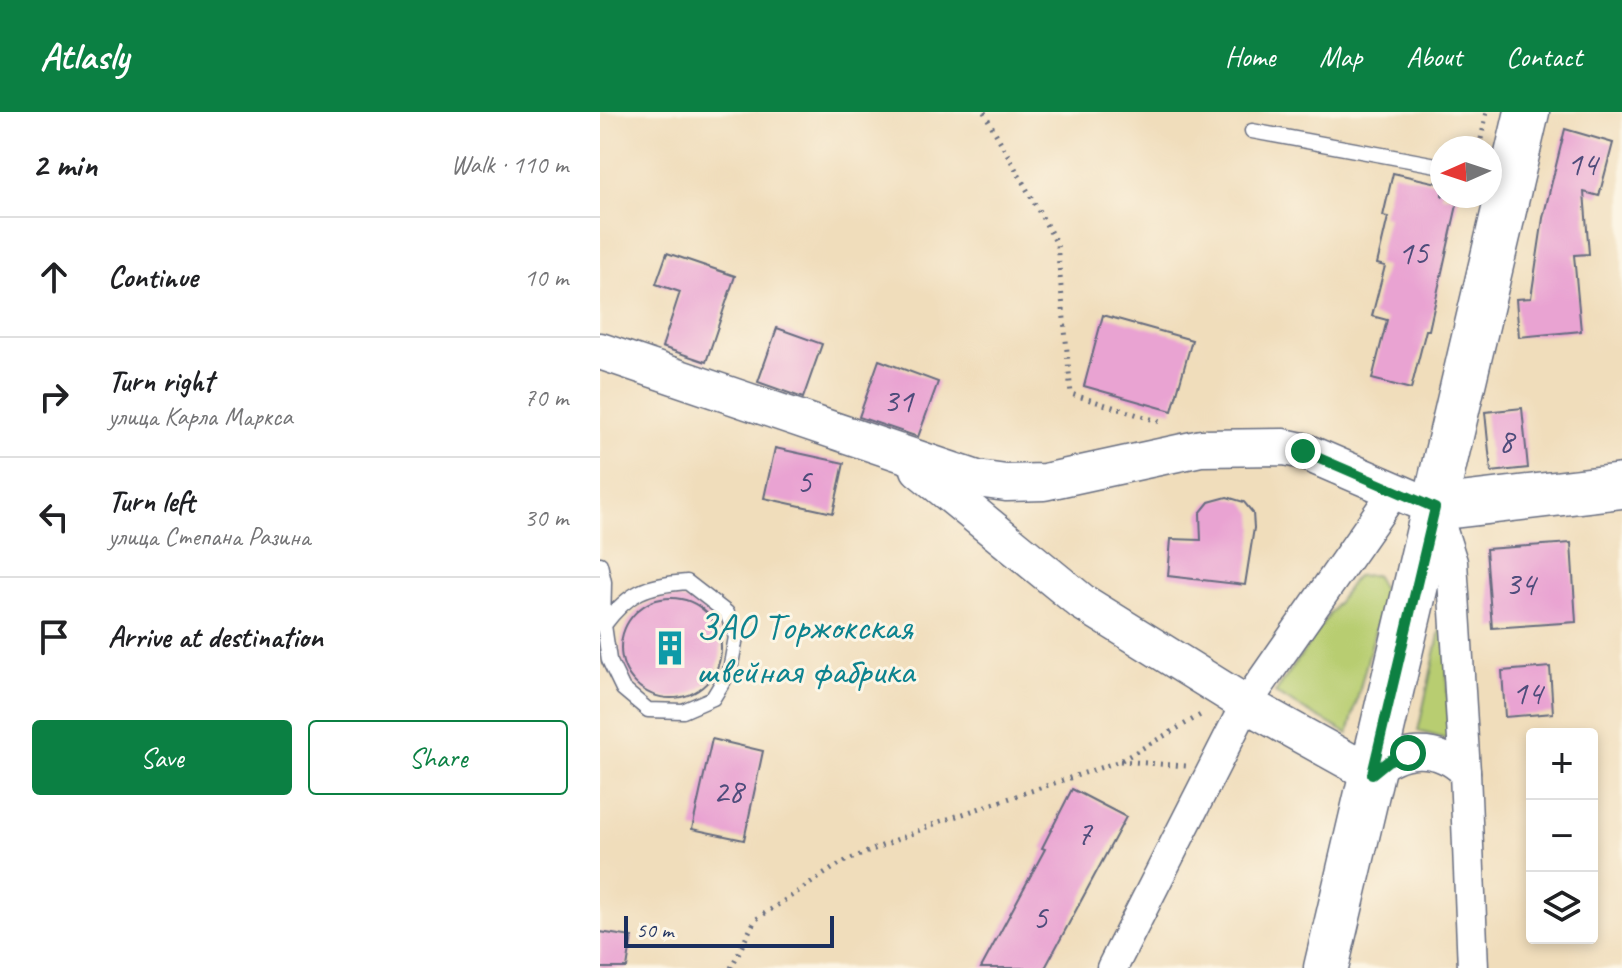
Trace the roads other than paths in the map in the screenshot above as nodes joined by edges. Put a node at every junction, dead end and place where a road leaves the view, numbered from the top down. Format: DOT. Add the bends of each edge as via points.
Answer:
graph roads {
  1 [pos="1527,112"];
  2 [pos="1252,131"];
  3 [pos="1430,164"];
  4 [pos="602,357"];
  5 [pos="903,455"];
  6 [pos="1622,486"];
  7 [pos="1395,490"];
  8 [pos="1435,508"];
  9 [pos="600,564"];
  10 [pos="602,629"];
  11 [pos="1246,704"];
  12 [pos="1465,772"];
  13 [pos="1372,774"];
  14 [pos="1112,968"];
  15 [pos="1326,968"];
  16 [pos="1473,968"];
  1 -- 8 [label="main road" via="1506,178"];
  2 -- 3 [label="lane"];
  4 -- 5 [label="street"];
  5 -- 7 [label="street" via="1006,483 1044,482 1201,448 1284,447"];
  5 -- 11 [label="street" via="1082,602"];
  6 -- 8 [label="main road"];
  7 -- 8 [label="street"];
  7 -- 11 [label="street"];
  8 -- 12 [label="street" via="1452,562"];
  8 -- 13 [label="main road"];
  9 -- 10 [label="lane"];
  10 -- 10 [label="lane" via="623,689 648,710 683,711 713,698 730,670 736,637 727,613 687,582 638,592 621,603"];
  11 -- 13 [label="street"];
  11 -- 14 [label="street"];
  12 -- 13 [label="street" via="1439,755 1418,752 1388,761"];
  12 -- 16 [label="street"];
  13 -- 15 [label="main road"];
}
